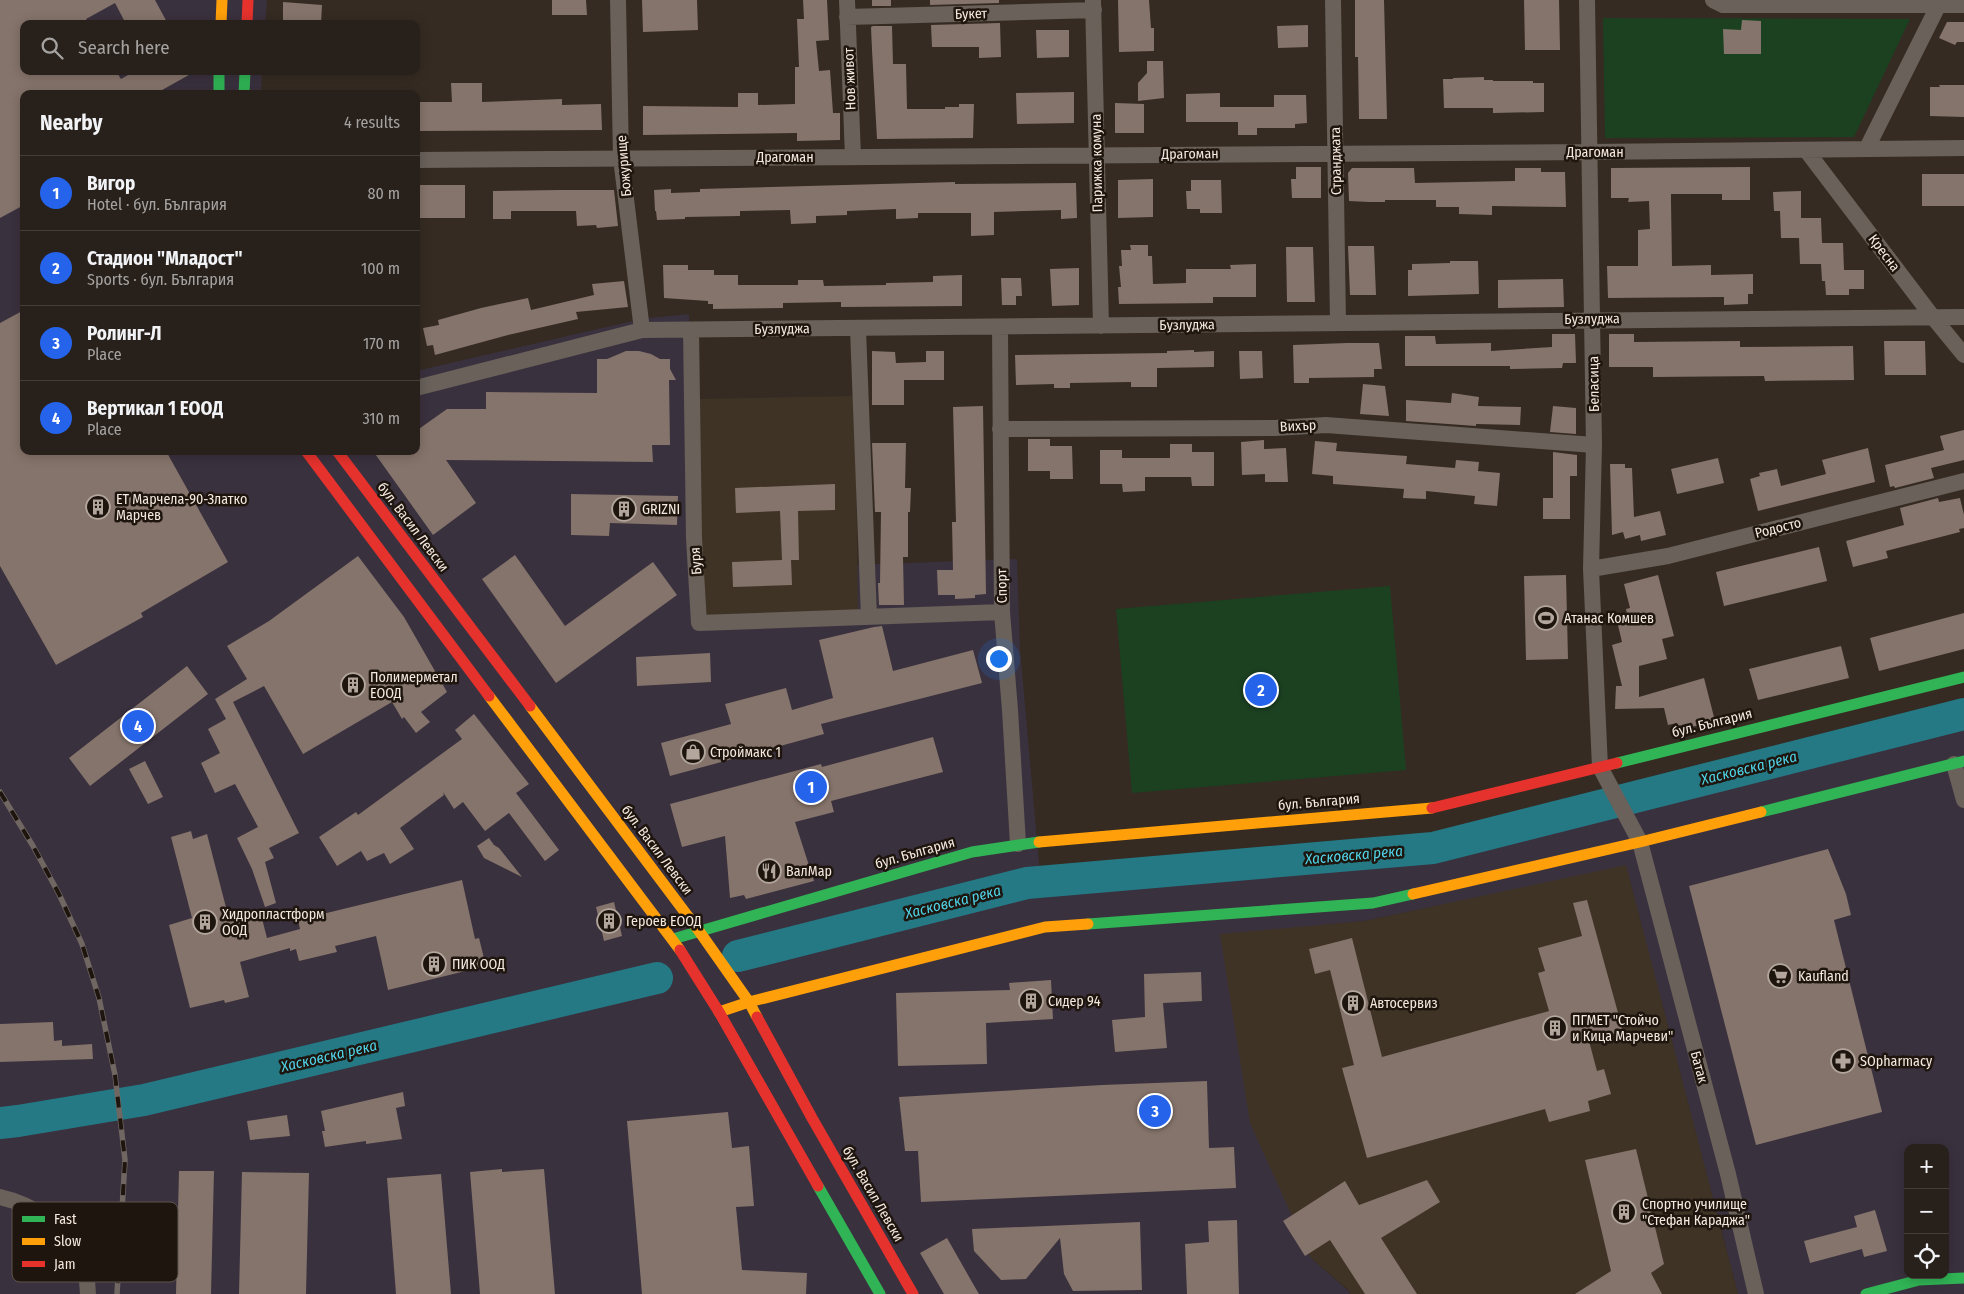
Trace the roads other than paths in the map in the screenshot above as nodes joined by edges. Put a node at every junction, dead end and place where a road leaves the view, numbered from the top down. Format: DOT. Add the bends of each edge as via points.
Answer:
graph roads {
  1 [pos="222,0"];
  2 [pos="248,0"];
  3 [pos="618,0"];
  4 [pos="847,0"];
  5 [pos="1333,0"];
  6 [pos="1587,0"];
  7 [pos="1713,0"];
  8 [pos="1940,2"];
  9 [pos="1094,5"];
  10 [pos="1964,5"];
  11 [pos="848,17"];
  12 [pos="221,20"];
  13 [pos="247,20"];
  14 [pos="220,75"];
  15 [pos="245,75"];
  16 [pos="219,90"];
  17 [pos="244,90"];
  18 [pos="1867,148"];
  19 [pos="1964,148"];
  20 [pos="1806,150"];
  21 [pos="1590,152"];
  22 [pos="1336,153"];
  23 [pos="1097,155"];
  24 [pos="853,157"];
  25 [pos="621,158"];
  26 [pos="420,160"];
  27 [pos="1932,316"];
  28 [pos="1964,316"];
  29 [pos="1593,319"];
  30 [pos="1338,323"];
  31 [pos="1101,326"];
  32 [pos="1000,327"];
  33 [pos="858,328"];
  34 [pos="642,330"];
  35 [pos="691,330"];
  36 [pos="1964,355"];
  37 [pos="420,387"];
  38 [pos="1000,430"];
  39 [pos="1594,446"];
  40 [pos="309,455"];
  41 [pos="340,455"];
  42 [pos="1964,481"];
  43 [pos="1591,569"];
  44 [pos="1002,612"];
  45 [pos="869,617"];
  46 [pos="1964,676"];
  47 [pos="1959,762"];
  48 [pos="1600,767"];
  49 [pos="1964,800"];
  50 [pos="1640,842"];
  51 [pos="1018,844"];
  52 [pos="699,931"];
  53 [pos="674,938"];
  54 [pos="749,1002"];
  55 [pos="719,1012"];
  56 [pos="0,1197"];
  57 [pos="19,1202"];
  58 [pos="1964,1278"];
  59 [pos="1919,1280"];
  60 [pos="1944,1290"];
  61 [pos="880,1294"];
  62 [pos="913,1294"];
  63 [pos="1756,1294"];
  64 [pos="1866,1294"];
  1 -- 12 [label="street"];
  2 -- 13 [label="street"];
  3 -- 25 [label="street, Божурище"];
  4 -- 11 [label="street, Нов живот"];
  5 -- 22 [label="street, Странджата"];
  6 -- 21 [label="street, Беласица"];
  7 -- 8 [label="street" via="1723,5"];
  8 -- 10 [label="street"];
  8 -- 18 [label="street"];
  9 -- 11 [label="street, Букет"];
  9 -- 23 [label="street, Парижка комуна"];
  11 -- 24 [label="street, Нов живот"];
  14 -- 16 [label="street"];
  15 -- 17 [label="street"];
  18 -- 19 [label="street, Драгоман"];
  18 -- 20 [label="street, Драгоман"];
  20 -- 21 [label="street, Драгоман"];
  20 -- 27 [label="street, Кресна"];
  21 -- 22 [label="street, Драгоман"];
  21 -- 29 [label="street, Беласица"];
  22 -- 23 [label="street, Драгоман"];
  22 -- 30 [label="street, Странджата"];
  23 -- 24 [label="street, Драгоман"];
  23 -- 31 [label="street, Парижка комуна"];
  24 -- 25 [label="street, Драгоман"];
  25 -- 26 [label="street, Драгоман"];
  25 -- 34 [label="street, Божурище"];
  27 -- 28 [label="street, Бузлуджа"];
  27 -- 29 [label="street, Бузлуджа"];
  27 -- 36 [label="street, Кресна"];
  29 -- 30 [label="street, Бузлуджа"];
  29 -- 39 [label="street, Беласица"];
  30 -- 31 [label="street, Бузлуджа"];
  31 -- 32 [label="street, Бузлуджа"];
  32 -- 33 [label="street, Бузлуджа"];
  32 -- 38 [label="street, Спорт"];
  33 -- 35 [label="street, Бузлуджа"];
  33 -- 45 [label="street"];
  34 -- 35 [label="street, Бузлуджа"];
  34 -- 37 [label="street, Бузлуджа"];
  35 -- 45 [label="street, Буря" via="694,538 700,623"];
  38 -- 39 [label="street, Вихър" via="1275,428 1326,424"];
  38 -- 44 [label="street, Спорт"];
  39 -- 43 [label="street, Беласица"];
  40 -- 53 [label="street" via="628,882"];
  41 -- 52 [label="street, бул. Васил Левски"];
  42 -- 43 [label="street, Родосто" via="1668,556"];
  43 -- 48 [label="street, Беласица"];
  44 -- 45 [label="street, Буря"];
  44 -- 51 [label="street, Спорт"];
  46 -- 48 [label="street, бул. България"];
  47 -- 49 [label="street"];
  47 -- 50 [label="street"];
  48 -- 50 [label="street, Батак"];
  48 -- 51 [label="street, бул. България" via="1437,808"];
  50 -- 54 [label="street" via="1373,903 1045,927"];
  50 -- 63 [label="street, Батак" via="1728,1174"];
  51 -- 52 [label="street, бул. България" via="972,852"];
  52 -- 53 [label="street, бул. България"];
  52 -- 54 [label="street, бул. Васил Левски"];
  53 -- 55 [label="street"];
  54 -- 55 [label="street"];
  54 -- 62 [label="street, бул. Васил Левски"];
  55 -- 61 [label="street"];
  56 -- 57 [label="street"];
  58 -- 59 [label="street"];
  59 -- 60 [label="street"];
  59 -- 64 [label="street"];
}
